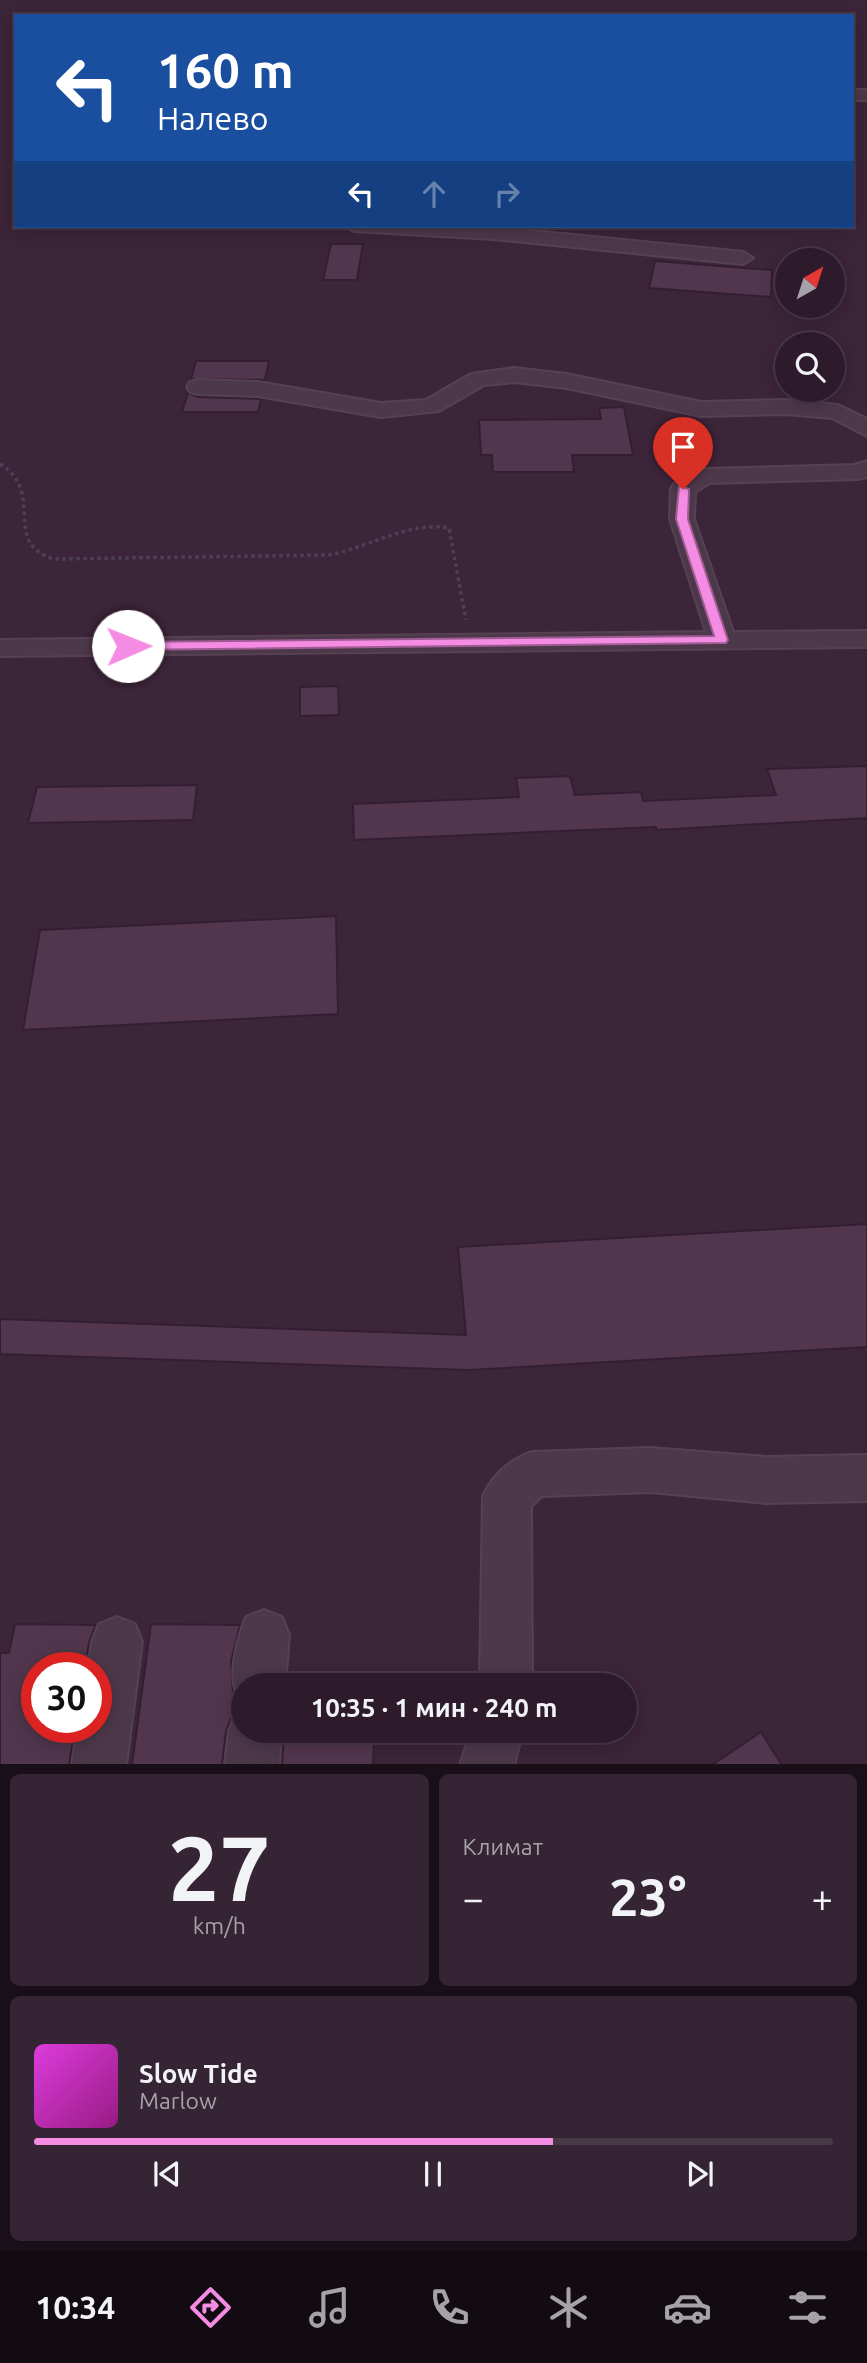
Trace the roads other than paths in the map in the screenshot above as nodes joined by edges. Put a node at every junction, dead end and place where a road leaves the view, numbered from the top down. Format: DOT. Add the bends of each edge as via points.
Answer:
graph roads {
  1 [pos="393,228"];
  2 [pos="743,258"];
  3 [pos="198,387"];
  4 [pos="867,429"];
  5 [pos="867,468"];
  6 [pos="867,639"];
  7 [pos="722,640"];
  8 [pos="0,648"];
  9 [pos="867,1478"];
  10 [pos="264,1635"];
  11 [pos="117,1642"];
  12 [pos="260,1673"];
  13 [pos="506,1673"];
  14 [pos="254,1743"];
  15 [pos="493,1743"];
  16 [pos="99,1764"];
  17 [pos="252,1764"];
  18 [pos="487,1764"];
  1 -- 2 [label="street"];
  3 -- 4 [label="street" via="258,389 400,410 431,406 479,379 514,375 567,380 701,410 785,407 838,412"];
  5 -- 7 [label="street" via="858,472 704,476 683,489 682,519"];
  6 -- 7 [label="street"];
  7 -- 8 [label="street"];
  9 -- 13 [label="street" via="766,1480 650,1470 531,1474 507,1496"];
  10 -- 12 [label="street"];
  11 -- 16 [label="street"];
  14 -- 17 [label="street"];
  15 -- 18 [label="street"];
}
